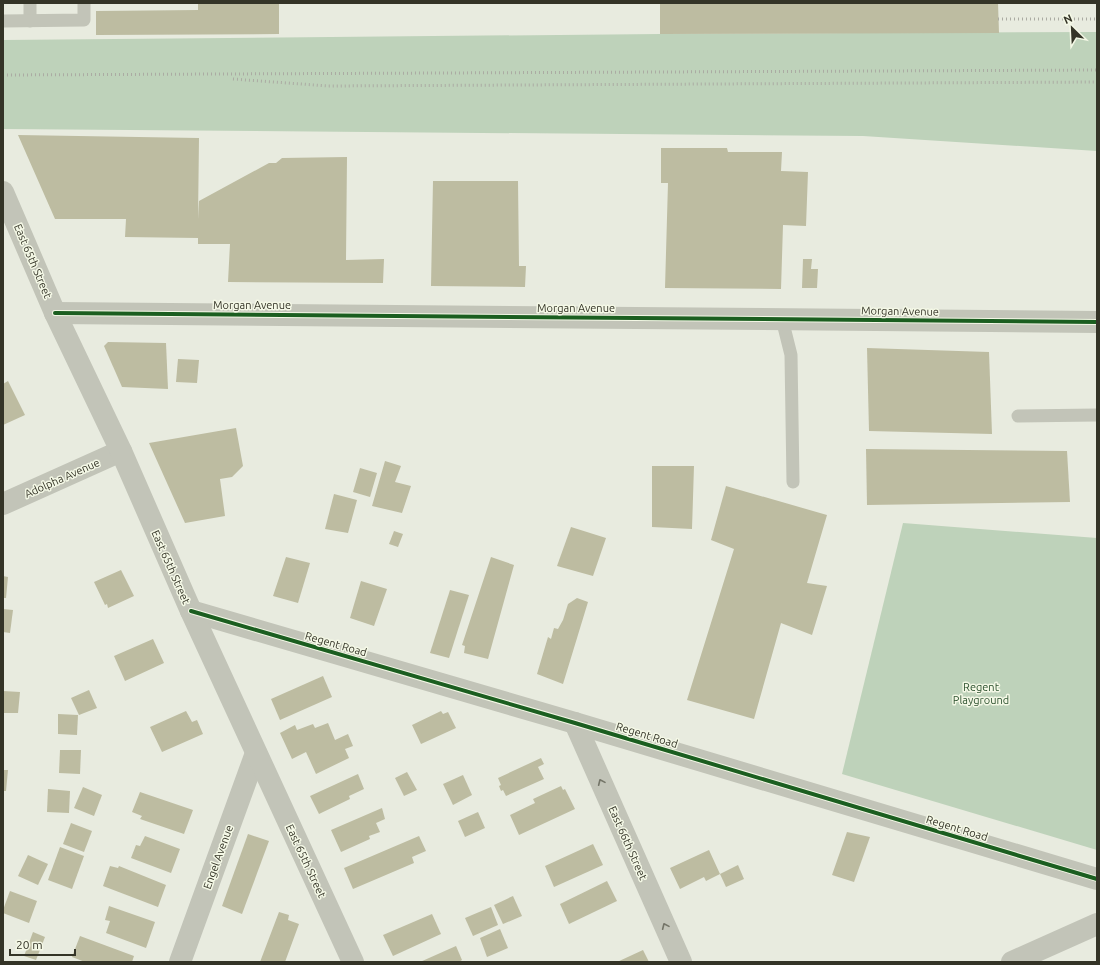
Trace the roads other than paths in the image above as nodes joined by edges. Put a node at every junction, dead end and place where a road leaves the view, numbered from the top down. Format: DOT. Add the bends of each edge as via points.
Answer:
graph roads {
  1 [pos="30,3"];
  2 [pos="84,3"];
  3 [pos="3,21"];
  4 [pos="30,21"];
  5 [pos="3,192"];
  6 [pos="55,313"];
  7 [pos="782,319"];
  8 [pos="1097,322"];
  9 [pos="1097,415"];
  10 [pos="1018,416"];
  11 [pos="121,451"];
  12 [pos="793,482"];
  13 [pos="3,504"];
  14 [pos="191,611"];
  15 [pos="574,723"];
  16 [pos="256,753"];
  17 [pos="1097,879"];
  18 [pos="1097,924"];
  19 [pos="180,962"];
  20 [pos="353,962"];
  21 [pos="681,962"];
  22 [pos="1012,962"];
  1 -- 4 [label="lane"];
  2 -- 4 [label="lane" via="84,20"];
  3 -- 4 [label="lane"];
  5 -- 6 [label="street, East 65th Street"];
  6 -- 7 [label="street, Morgan Avenue"];
  6 -- 11 [label="street, East 65th Street"];
  7 -- 8 [label="street, Morgan Avenue"];
  7 -- 12 [label="lane" via="791,355"];
  9 -- 10 [label="lane"];
  11 -- 13 [label="street, Adolpha Avenue"];
  11 -- 14 [label="street, East 65th Street"];
  14 -- 15 [label="street, Regent Road"];
  14 -- 16 [label="street, East 65th Street"];
  15 -- 17 [label="street, Regent Road"];
  21 -- 15 [label="street, East 66th Street, one-way"];
  16 -- 19 [label="street, Engel Avenue"];
  16 -- 20 [label="street, East 65th Street"];
  18 -- 22 [label="street"];
}
